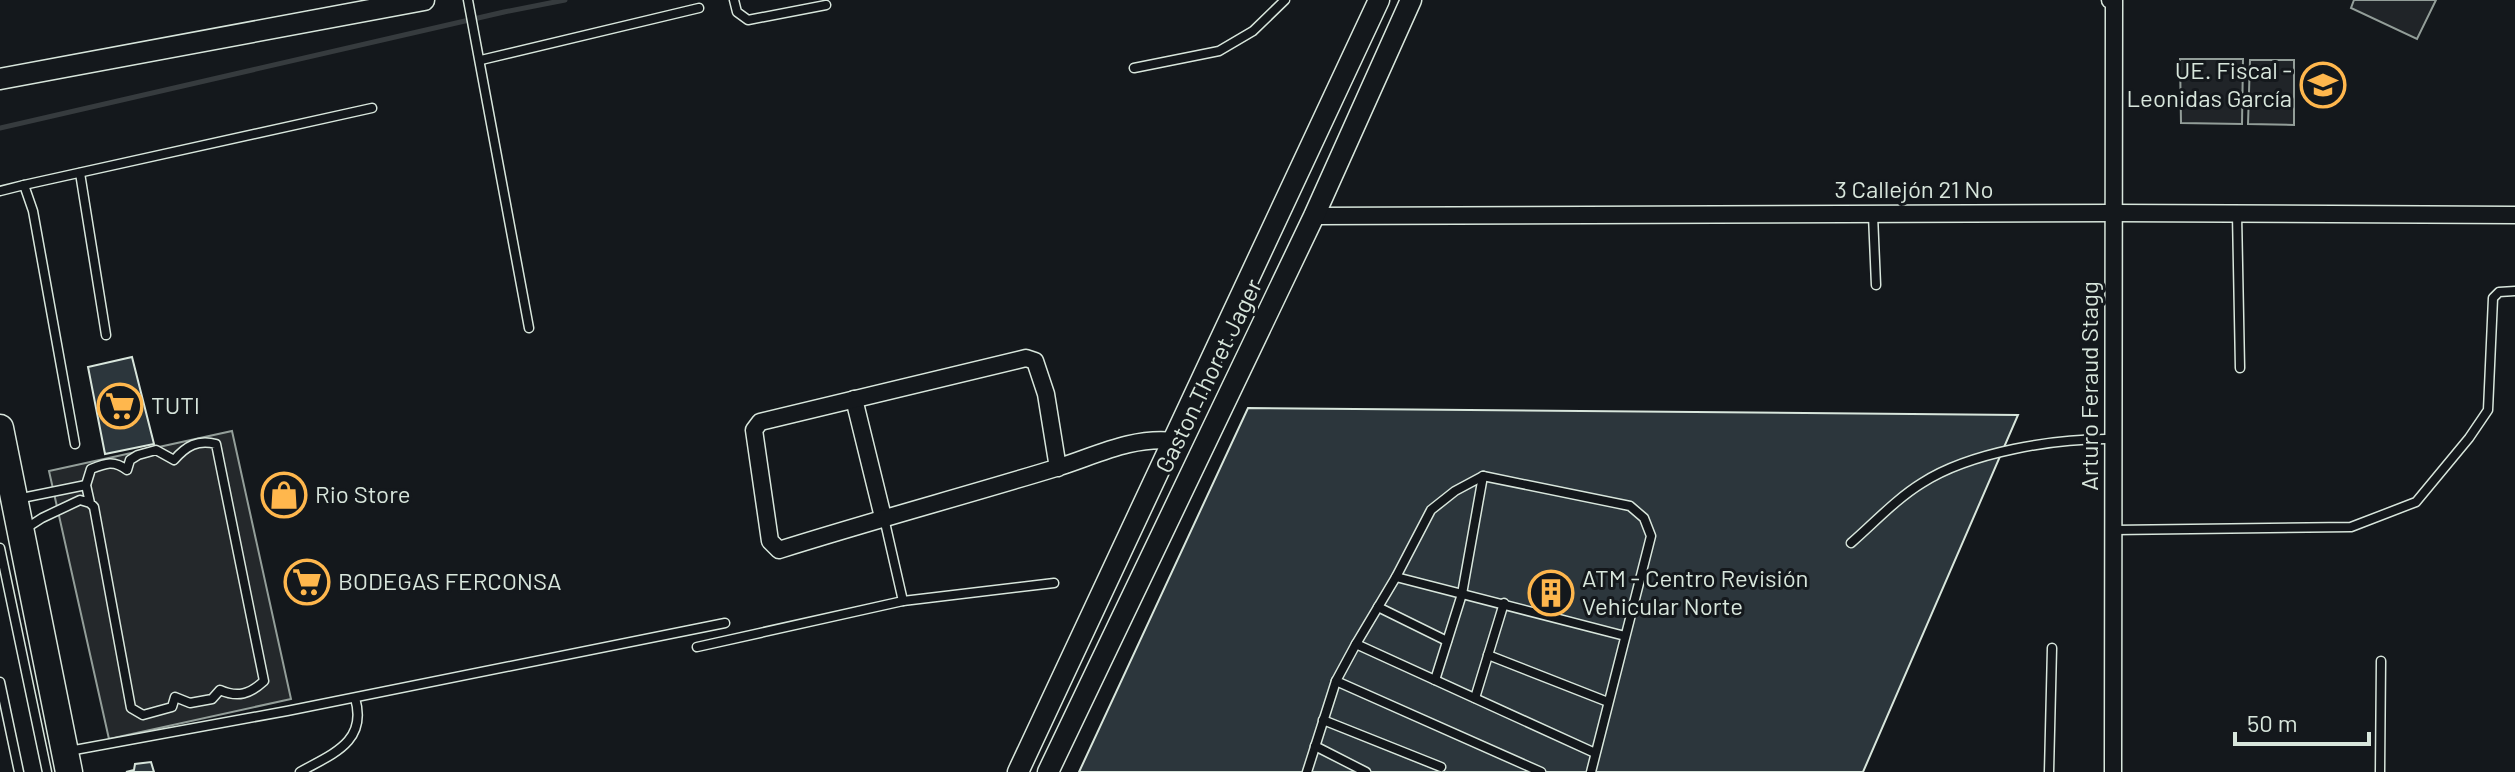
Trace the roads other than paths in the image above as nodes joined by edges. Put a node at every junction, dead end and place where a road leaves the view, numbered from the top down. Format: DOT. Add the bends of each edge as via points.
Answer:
graph roads {
  1 [pos="424,0"];
  2 [pos="468,0"];
  3 [pos="734,0"];
  4 [pos="1285,0"];
  5 [pos="1379,0"];
  6 [pos="1411,0"];
  7 [pos="2112,0"];
  8 [pos="826,5"];
  9 [pos="699,8"];
  10 [pos="481,60"];
  11 [pos="1134,68"];
  12 [pos="0,79"];
  13 [pos="372,108"];
  14 [pos="80,173"];
  15 [pos="24,185"];
  16 [pos="0,191"];
  17 [pos="2114,213"];
  18 [pos="2237,213"];
  19 [pos="1873,214"];
  20 [pos="2515,215"];
  21 [pos="1314,216"];
  22 [pos="1876,285"];
  23 [pos="2515,291"];
  24 [pos="529,328"];
  25 [pos="106,335"];
  26 [pos="2240,368"];
  27 [pos="854,399"];
  28 [pos="0,428"];
  29 [pos="2114,439"];
  30 [pos="1174,441"];
  31 [pos="75,444"];
  32 [pos="1058,468"];
  33 [pos="1483,476"];
  34 [pos="86,485"];
  35 [pos="90,503"];
  36 [pos="7,505"];
  37 [pos="883,517"];
  38 [pos="2114,530"];
  39 [pos="10,540"];
  40 [pos="1851,543"];
  41 [pos="1396,577"];
  42 [pos="1054,583"];
  43 [pos="1462,594"];
  44 [pos="903,601"];
  45 [pos="1504,603"];
  46 [pos="1378,607"];
  47 [pos="725,623"];
  48 [pos="1625,636"];
  49 [pos="1447,641"];
  50 [pos="1356,644"];
  51 [pos="697,647"];
  52 [pos="2052,648"];
  53 [pos="1488,655"];
  54 [pos="2381,661"];
  55 [pos="1435,680"];
  56 [pos="1336,681"];
  57 [pos="0,682"];
  58 [pos="355,698"];
  59 [pos="1475,698"];
  60 [pos="1608,702"];
  61 [pos="1323,720"];
  62 [pos="1315,746"];
  63 [pos="1595,753"];
  64 [pos="66,762"];
  65 [pos="1441,767"];
  66 [pos="19,772"];
  67 [pos="47,772"];
  68 [pos="300,772"];
  69 [pos="1018,772"];
  70 [pos="1048,772"];
  71 [pos="1307,772"];
  72 [pos="1366,772"];
  73 [pos="1541,772"];
  74 [pos="1591,772"];
  75 [pos="2049,772"];
  76 [pos="2113,772"];
  77 [pos="2380,772"];
  1 -- 12 [label="street"];
  2 -- 10 [label="lane"];
  3 -- 8 [label="lane" via="737,12 748,20"];
  4 -- 11 [label="lane" via="1253,31 1219,51"];
  5 -- 30 [label="street, Gaston Thoret Jager"];
  6 -- 21 [label="street, Gaston Thoret Jager"];
  7 -- 17 [label="street, Arturo Feraud Stagg"];
  9 -- 10 [label="lane"];
  10 -- 24 [label="lane"];
  13 -- 14 [label="lane"];
  14 -- 15 [label="lane"];
  14 -- 25 [label="lane"];
  15 -- 16 [label="lane"];
  15 -- 31 [label="lane"];
  17 -- 18 [label="street, 3 Callejón 21 No"];
  17 -- 19 [label="street, 3 Callejón 21 No"];
  17 -- 29 [label="street, Arturo Feraud Stagg"];
  18 -- 20 [label="street, 3 Callejón 21 No"];
  18 -- 26 [label="lane"];
  19 -- 21 [label="street, 3 Callejón 21 No"];
  19 -- 22 [label="lane"];
  21 -- 70 [label="street, Gaston Thoret Jager"];
  23 -- 38 [label="lane" via="2493,298 2488,410 2416,502 2351,527"];
  27 -- 32 [label="street" via="1026,358 1035,361"];
  27 -- 37 [label="street"];
  27 -- 37 [label="street" via="760,422 754,430 770,541 779,550"];
  28 -- 36 [label="main road"];
  29 -- 38 [label="street, Arturo Feraud Stagg"];
  29 -- 40 [label="lane" via="2022,448 1957,465 1921,483"];
  30 -- 32 [label="street" via="1152,438"];
  30 -- 69 [label="street, Gaston Thoret Jager"];
  32 -- 37 [label="street"];
  33 -- 41 [label="lane" via="1431,510"];
  33 -- 43 [label="lane"];
  33 -- 48 [label="lane" via="1630,506 1644,518 1651,536"];
  34 -- 35 [label="lane"];
  34 -- 35 [label="lane" via="91,469 107,463 127,470 138,455 156,450 174,460 189,445 216,444 264,681 252,692 232,696 220,690 212,699 190,703 175,697 172,707 143,715 131,708"];
  34 -- 36 [label="lane"];
  35 -- 39 [label="lane" via="80,500"];
  36 -- 39 [label="main road" via="14,521"];
  37 -- 44 [label="lane"];
  38 -- 76 [label="street, Arturo Feraud Stagg"];
  39 -- 64 [label="main road"];
  39 -- 67 [label="lane"];
  41 -- 43 [label="lane"];
  41 -- 46 [label="lane"];
  42 -- 44 [label="lane"];
  43 -- 45 [label="lane"];
  43 -- 49 [label="lane"];
  44 -- 51 [label="lane"];
  45 -- 48 [label="lane"];
  45 -- 53 [label="lane"];
  46 -- 49 [label="lane"];
  46 -- 50 [label="lane"];
  47 -- 58 [label="lane"];
  48 -- 60 [label="lane"];
  49 -- 55 [label="lane"];
  50 -- 55 [label="lane"];
  50 -- 56 [label="lane"];
  52 -- 75 [label="lane"];
  53 -- 59 [label="lane"];
  53 -- 60 [label="lane"];
  54 -- 77 [label="lane"];
  55 -- 59 [label="lane"];
  56 -- 61 [label="lane"];
  56 -- 73 [label="lane"];
  57 -- 66 [label="lane"];
  58 -- 64 [label="lane"];
  58 -- 68 [label="lane" via="356,731 343,748"];
  59 -- 63 [label="lane"];
  60 -- 63 [label="lane"];
  61 -- 62 [label="lane"];
  61 -- 65 [label="lane"];
  62 -- 71 [label="lane"];
  62 -- 72 [label="lane"];
  63 -- 74 [label="lane"];
}
